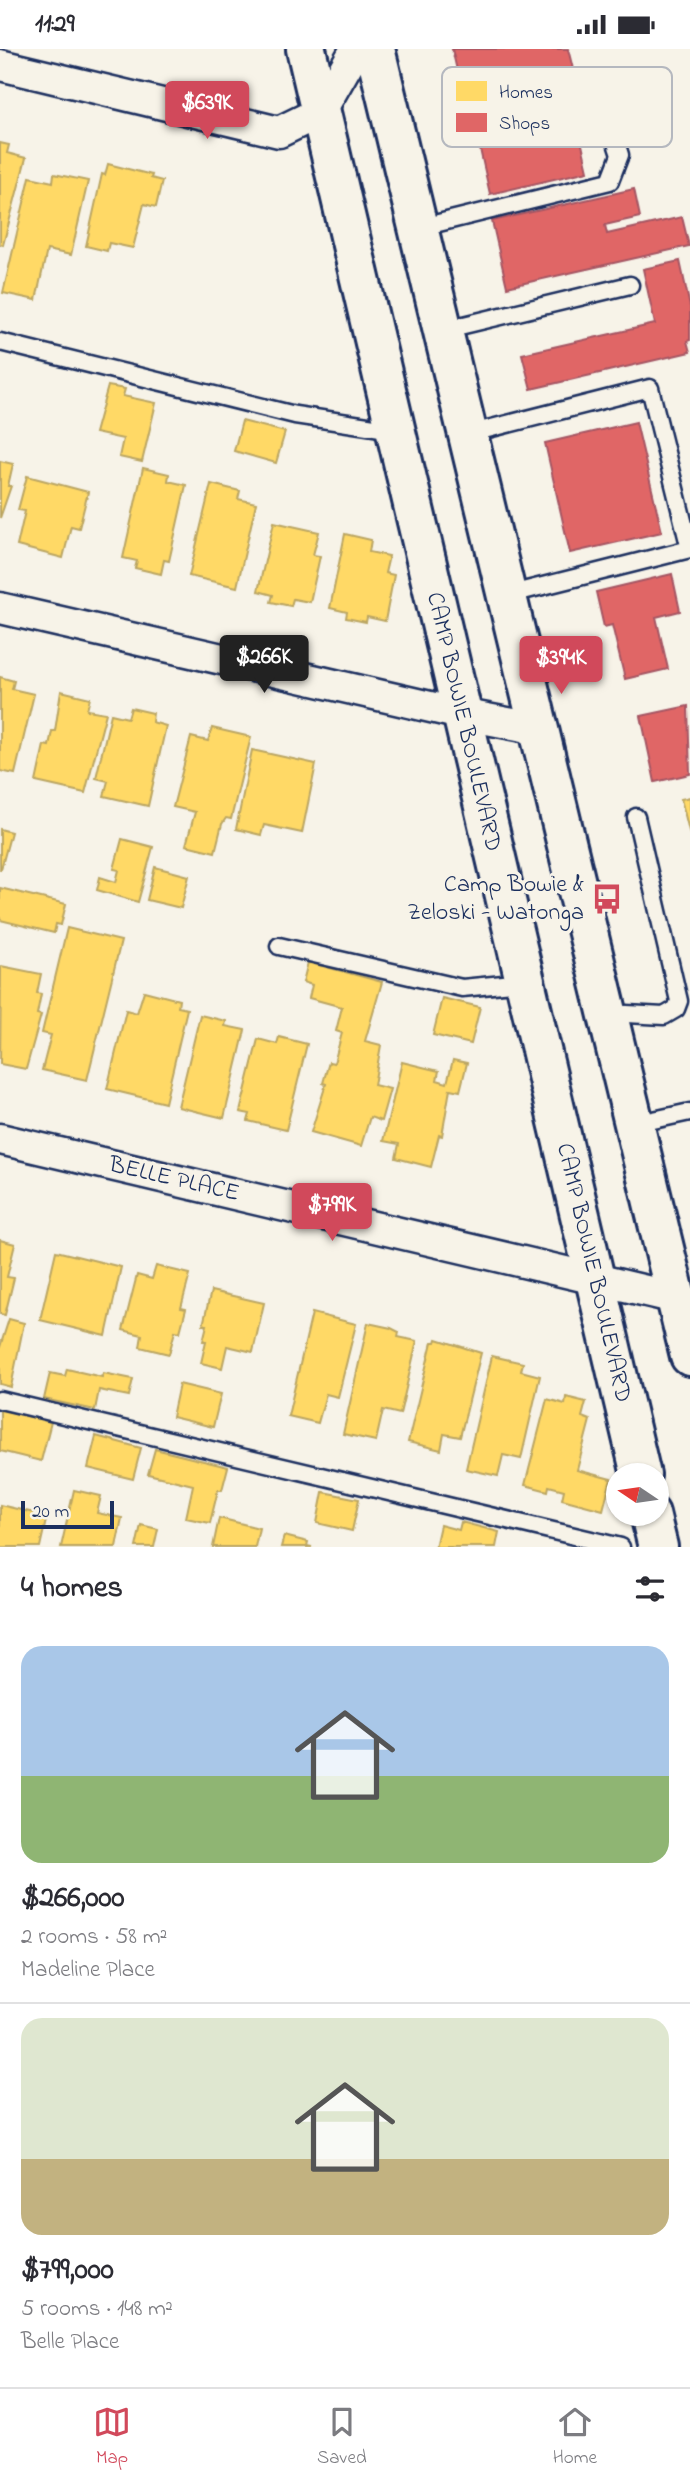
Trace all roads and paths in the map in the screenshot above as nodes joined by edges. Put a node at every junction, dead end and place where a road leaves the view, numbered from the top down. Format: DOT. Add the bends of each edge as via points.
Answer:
graph roads {
  1 [pos="306,49"];
  2 [pos="356,49"];
  3 [pos="375,49"];
  4 [pos="0,65"];
  5 [pos="320,112"];
  6 [pos="617,147"];
  7 [pos="418,228"];
  8 [pos="630,285"];
  9 [pos="443,330"];
  10 [pos="0,342"];
  11 [pos="394,430"];
  12 [pos="468,434"];
  13 [pos="507,595"];
  14 [pos="0,608"];
  15 [pos="461,714"];
  16 [pos="539,729"];
  17 [pos="636,817"];
  18 [pos="279,946"];
  19 [pos="524,982"];
  20 [pos="608,1013"];
  21 [pos="690,1112"];
  22 [pos="635,1123"];
  23 [pos="0,1139"];
  24 [pos="595,1279"];
  25 [pos="676,1298"];
  26 [pos="689,1346"];
  27 [pos="0,1400"];
  28 [pos="638,1463"];
  29 [pos="643,1539"];
  1 -- 5 [label="main road, CAMP BOWIE BOULEVARD"];
  2 -- 5 [label="street"];
  3 -- 7 [label="main road"];
  4 -- 5 [label="street" via="279,132"];
  5 -- 11 [label="main road, CAMP BOWIE BOULEVARD"];
  6 -- 7 [label="lane" via="620,155 610,181"];
  7 -- 9 [label="main road"];
  8 -- 9 [label="lane"];
  9 -- 12 [label="main road"];
  10 -- 11 [label="lane" via="295,415"];
  11 -- 15 [label="main road, CAMP BOWIE BOULEVARD"];
  12 -- 13 [label="main road"];
  12 -- 13 [label="lane" via="650,388 690,549"];
  13 -- 16 [label="main road"];
  14 -- 15 [label="street"];
  15 -- 16 [label="street"];
  15 -- 19 [label="main road, CAMP BOWIE BOULEVARD"];
  16 -- 20 [label="main road"];
  17 -- 20 [label="lane" via="679,1001 676,1009 664,1016"];
  18 -- 19 [label="lane" via="462,988"];
  19 -- 24 [label="main road, CAMP BOWIE BOULEVARD"];
  20 -- 22 [label="main road"];
  21 -- 22 [label="lane"];
  22 -- 25 [label="main road"];
  23 -- 24 [label="street, BELLE PLACE"];
  24 -- 25 [label="street, BELLE PLACE"];
  24 -- 28 [label="main road, CAMP BOWIE BOULEVARD"];
  25 -- 26 [label="main road"];
  27 -- 29 [label="lane"];
}
